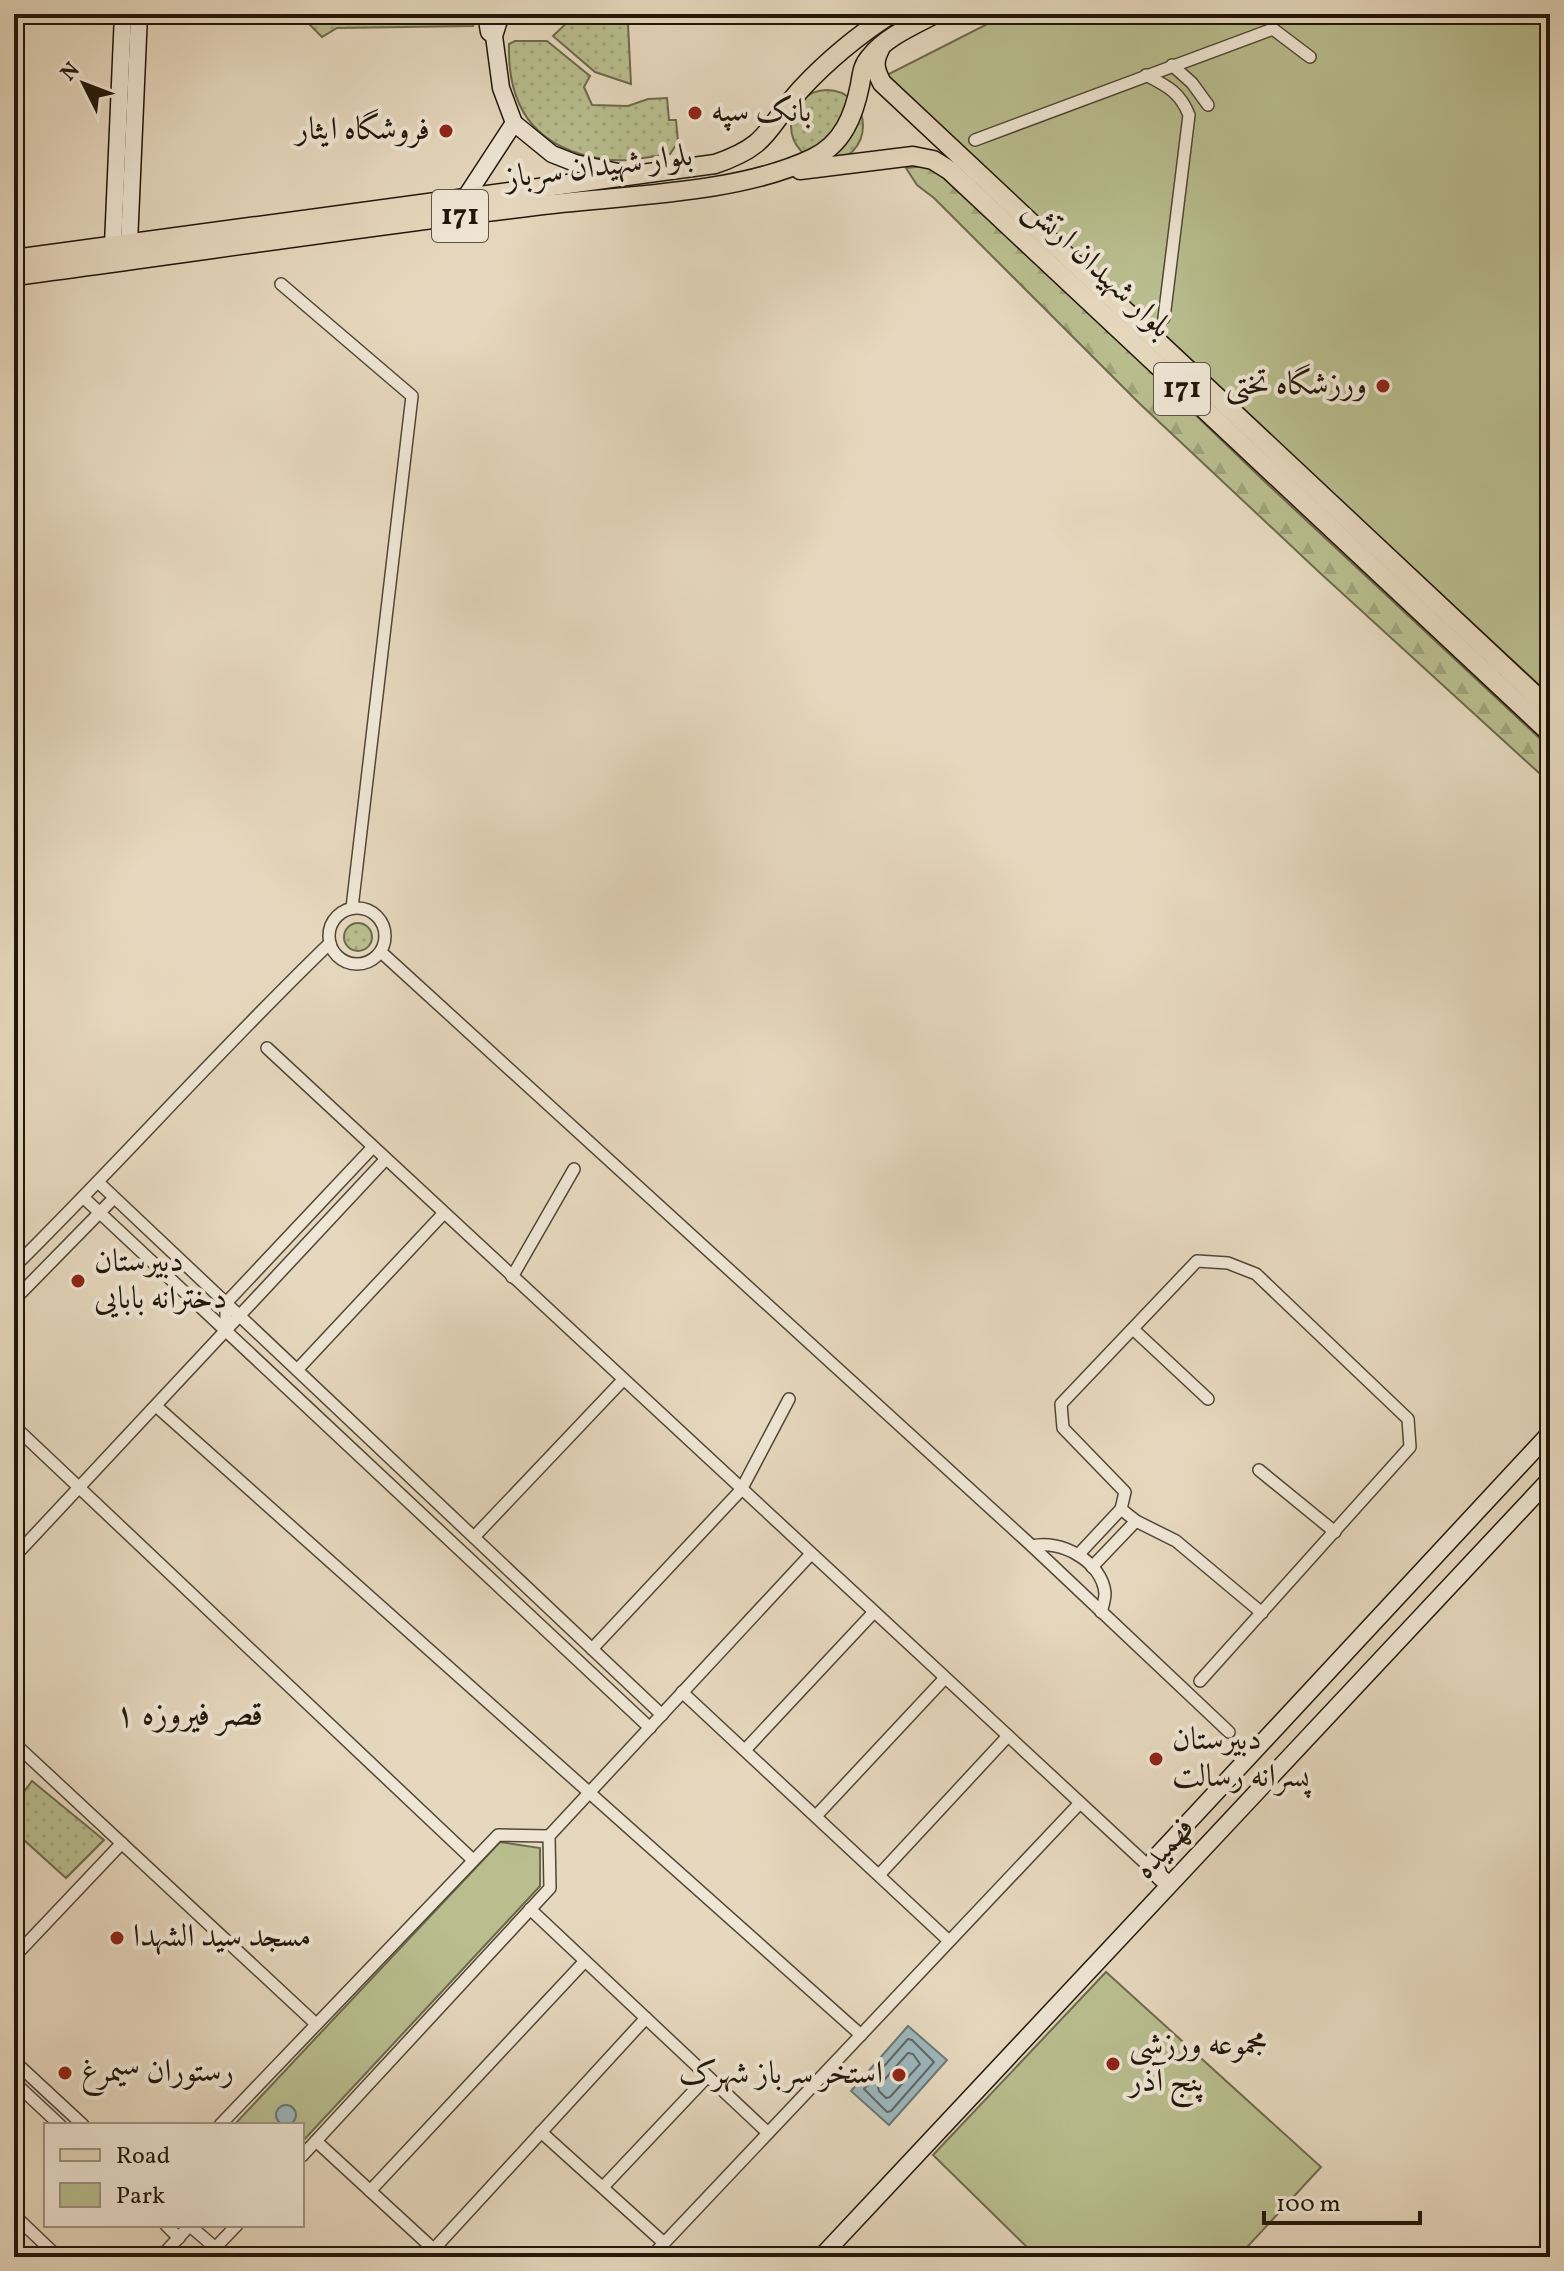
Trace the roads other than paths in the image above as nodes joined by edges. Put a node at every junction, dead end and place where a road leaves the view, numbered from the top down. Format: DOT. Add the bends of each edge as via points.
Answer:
graph roads {
  1 [pos="123,14"];
  2 [pos="139,14"];
  3 [pos="486,14"];
  4 [pos="501,14"];
  5 [pos="891,14"];
  6 [pos="935,14"];
  7 [pos="868,20"];
  8 [pos="494,36"];
  9 [pos="883,43"];
  10 [pos="1310,57"];
  11 [pos="1172,65"];
  12 [pos="1146,75"];
  13 [pos="1208,105"];
  14 [pos="514,123"];
  15 [pos="975,140"];
  16 [pos="637,174"];
  17 [pos="769,175"];
  18 [pos="465,198"];
  19 [pos="121,244"];
  20 [pos="14,259"];
  21 [pos="14,276"];
  22 [pos="281,284"];
  23 [pos="1164,318"];
  24 [pos="1550,709"];
  25 [pos="1550,733"];
  26 [pos="352,908"];
  27 [pos="330,943"];
  28 [pos="381,952"];
  29 [pos="267,1048"];
  30 [pos="372,1148"];
  31 [pos="385,1160"];
  32 [pos="574,1169"];
  33 [pos="99,1183"];
  34 [pos="84,1198"];
  35 [pos="114,1198"];
  36 [pos="99,1212"];
  37 [pos="443,1214"];
  38 [pos="14,1267"];
  39 [pos="512,1277"];
  40 [pos="14,1300"];
  41 [pos="226,1303"];
  42 [pos="239,1316"];
  43 [pos="1133,1329"];
  44 [pos="226,1331"];
  45 [pos="297,1370"];
  46 [pos="623,1380"];
  47 [pos="789,1399"];
  48 [pos="1208,1399"];
  49 [pos="156,1406"];
  50 [pos="18,1430"];
  51 [pos="1550,1433"];
  52 [pos="14,1444"];
  53 [pos="1259,1470"];
  54 [pos="1550,1479"];
  55 [pos="79,1488"];
  56 [pos="741,1490"];
  57 [pos="1121,1509"];
  58 [pos="1136,1521"];
  59 [pos="1335,1532"];
  60 [pos="474,1537"];
  61 [pos="1032,1546"];
  62 [pos="811,1554"];
  63 [pos="1078,1555"];
  64 [pos="14,1557"];
  65 [pos="1092,1567"];
  66 [pos="874,1612"];
  67 [pos="1101,1612"];
  68 [pos="1262,1613"];
  69 [pos="592,1649"];
  70 [pos="945,1678"];
  71 [pos="1200,1681"];
  72 [pos="682,1692"];
  73 [pos="662,1715"];
  74 [pos="650,1728"];
  75 [pos="1229,1732"];
  76 [pos="1008,1736"];
  77 [pos="14,1743"];
  78 [pos="745,1750"];
  79 [pos="589,1793"];
  80 [pos="1080,1803"];
  81 [pos="816,1816"];
  82 [pos="549,1836"];
  83 [pos="122,1843"];
  84 [pos="473,1860"];
  85 [pos="879,1875"];
  86 [pos="1164,1880"];
  87 [pos="530,1909"];
  88 [pos="949,1941"];
  89 [pos="14,1957"];
  90 [pos="585,1961"];
  91 [pos="646,2018"];
  92 [pos="316,2024"];
  93 [pos="861,2035"];
  94 [pos="14,2061"];
  95 [pos="707,2077"];
  96 [pos="14,2082"];
  97 [pos="58,2123"];
  98 [pos="81,2123"];
  99 [pos="222,2123"];
  100 [pos="541,2132"];
  101 [pos="768,2133"];
  102 [pos="316,2141"];
  103 [pos="304,2154"];
  104 [pos="603,2187"];
  105 [pos="370,2191"];
  106 [pos="14,2215"];
  107 [pos="168,2227"];
  108 [pos="187,2227"];
  109 [pos="191,2227"];
  110 [pos="235,2227"];
  111 [pos="179,2238"];
  112 [pos="664,2243"];
  113 [pos="215,2248"];
  114 [pos="438,2253"];
  115 [pos="58,2257"];
  116 [pos="161,2257"];
  117 [pos="226,2257"];
  118 [pos="651,2257"];
  119 [pos="821,2257"];
  1 -- 19 [label="main road"];
  2 -- 19 [label="main road"];
  3 -- 8 [label="main road"];
  4 -- 8 [label="main road"];
  5 -- 7 [label="main road, بلوار شهیدان سرباز"];
  6 -- 9 [label="main road"];
  7 -- 16 [label="main road, بلوار شهیدان سرباز / 171" via="801,90 767,135 741,155 715,164"];
  8 -- 14 [label="main road" via="501,88"];
  9 -- 17 [label="main road, بلوار شهیدان سرباز / 171" via="862,70 849,124 836,141 816,157"];
  9 -- 24 [label="main road, بلوار شهیدان ارتش / 171" via="875,58 882,83"];
  10 -- 11 [label="street" via="1273,29"];
  11 -- 12 [label="street"];
  11 -- 13 [label="street"];
  12 -- 15 [label="street"];
  12 -- 23 [label="street" via="1183,99 1189,115"];
  14 -- 16 [label="main road" via="552,154"];
  14 -- 18 [label="main road"];
  16 -- 18 [label="main road, بلوار شهیدان سرباز / 171"];
  17 -- 21 [label="main road, بلوار شهیدان سرباز / 171"];
  17 -- 25 [label="main road, بلوار شهیدان ارتش / 171" via="913,156 949,170"];
  18 -- 19 [label="main road, بلوار شهیدان سرباز / 171"];
  19 -- 20 [label="main road, بلوار شهیدان سرباز / 171"];
  22 -- 26 [label="street" via="412,396"];
  26 -- 27 [label="street" via="336,917"];
  26 -- 28 [label="street" via="371,910 384,924"];
  27 -- 28 [label="street" via="348,963 366,963"];
  27 -- 33 [label="street"];
  28 -- 61 [label="street"];
  29 -- 30 [label="street"];
  30 -- 31 [label="street"];
  30 -- 41 [label="street"];
  31 -- 37 [label="street"];
  31 -- 42 [label="street"];
  32 -- 39 [label="street"];
  33 -- 34 [label="street"];
  33 -- 35 [label="street"];
  34 -- 36 [label="street"];
  34 -- 38 [label="street"];
  35 -- 36 [label="street"];
  35 -- 41 [label="street"];
  36 -- 40 [label="street"];
  36 -- 44 [label="street"];
  37 -- 39 [label="street"];
  37 -- 45 [label="street"];
  39 -- 46 [label="street"];
  41 -- 42 [label="street"];
  41 -- 44 [label="street"];
  42 -- 44 [label="street"];
  42 -- 45 [label="street"];
  43 -- 48 [label="street"];
  43 -- 57 [label="street" via="1061,1404 1063,1428 1125,1492"];
  43 -- 59 [label="street" via="1197,1261 1228,1263 1256,1274 1384,1393 1408,1419 1410,1447"];
  44 -- 49 [label="street"];
  44 -- 74 [label="street"];
  45 -- 60 [label="street"];
  46 -- 56 [label="street"];
  46 -- 60 [label="street"];
  47 -- 56 [label="street"];
  49 -- 55 [label="street"];
  49 -- 79 [label="street"];
  50 -- 52 [label="street"];
  50 -- 55 [label="street"];
  51 -- 86 [label="main road, فهمیده" via="1154,1859"];
  53 -- 59 [label="street"];
  54 -- 86 [label="main road, فهمیده"];
  55 -- 64 [label="street"];
  55 -- 84 [label="street"];
  56 -- 62 [label="street"];
  56 -- 69 [label="street"];
  57 -- 58 [label="street"];
  57 -- 63 [label="street"];
  58 -- 65 [label="street"];
  58 -- 68 [label="street" via="1176,1541"];
  59 -- 68 [label="street"];
  60 -- 69 [label="street"];
  61 -- 63 [label="street" via="1045,1543"];
  61 -- 67 [label="street"];
  62 -- 66 [label="street"];
  62 -- 72 [label="street"];
  63 -- 65 [label="street"];
  65 -- 67 [label="street" via="1105,1595"];
  66 -- 70 [label="street"];
  66 -- 78 [label="street"];
  67 -- 75 [label="street"];
  68 -- 71 [label="street"];
  69 -- 73 [label="street"];
  70 -- 76 [label="street"];
  70 -- 81 [label="street"];
  72 -- 73 [label="street"];
  72 -- 78 [label="street"];
  73 -- 74 [label="street"];
  74 -- 79 [label="street"];
  76 -- 80 [label="street"];
  76 -- 85 [label="street"];
  77 -- 83 [label="street"];
  78 -- 81 [label="street"];
  79 -- 82 [label="street"];
  79 -- 93 [label="street"];
  80 -- 86 [label="street"];
  80 -- 88 [label="street"];
  81 -- 85 [label="street"];
  82 -- 84 [label="street" via="498,1835"];
  82 -- 87 [label="street" via="550,1888"];
  83 -- 89 [label="street"];
  83 -- 92 [label="street"];
  84 -- 92 [label="street"];
  85 -- 88 [label="street"];
  86 -- 119 [label="main road, فهمیده"];
  87 -- 90 [label="street"];
  87 -- 102 [label="street"];
  88 -- 93 [label="street"];
  90 -- 91 [label="street"];
  90 -- 105 [label="street"];
  91 -- 95 [label="street"];
  91 -- 100 [label="street"];
  92 -- 99 [label="street"];
  93 -- 101 [label="street"];
  94 -- 98 [label="street"];
  95 -- 101 [label="street"];
  95 -- 104 [label="street"];
  96 -- 97 [label="street"];
  100 -- 104 [label="street"];
  100 -- 114 [label="street"];
  101 -- 112 [label="street"];
  102 -- 103 [label="street"];
  102 -- 105 [label="street"];
  104 -- 112 [label="street"];
  105 -- 114 [label="street"];
  106 -- 115 [label="street"];
  107 -- 111 [label="street"];
  108 -- 111 [label="street"];
  109 -- 113 [label="street"];
  110 -- 113 [label="street"];
  111 -- 116 [label="street"];
  112 -- 118 [label="street"];
  113 -- 117 [label="street"];
}
